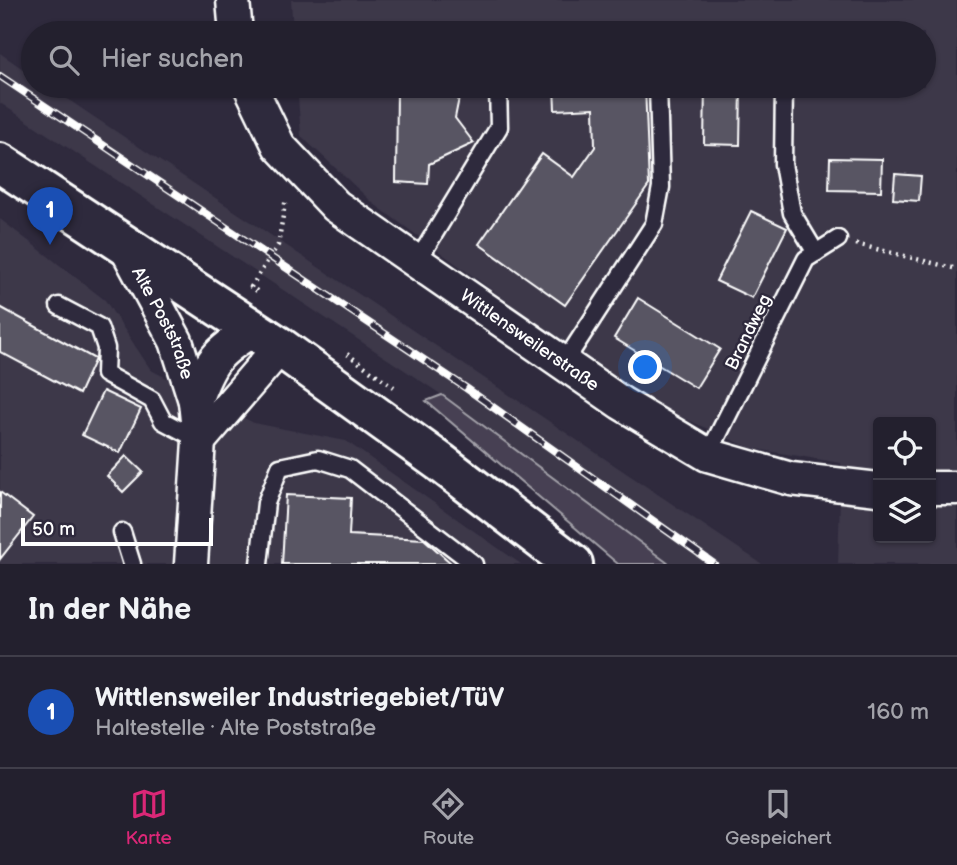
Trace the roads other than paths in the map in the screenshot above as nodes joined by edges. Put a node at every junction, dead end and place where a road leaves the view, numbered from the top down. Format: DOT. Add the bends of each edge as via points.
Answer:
graph roads {
  1 [pos="233,0"];
  2 [pos="234,21"];
  3 [pos="256,98"];
  4 [pos="498,98"];
  5 [pos="658,98"];
  6 [pos="784,98"];
  7 [pos="0,163"];
  8 [pos="838,239"];
  9 [pos="126,248"];
  10 [pos="816,253"];
  11 [pos="417,262"];
  12 [pos="59,306"];
  13 [pos="264,323"];
  14 [pos="564,363"];
  15 [pos="195,401"];
  16 [pos="199,440"];
  17 [pos="708,455"];
  18 [pos="873,488"];
  19 [pos="936,488"];
  20 [pos="957,488"];
  21 [pos="122,532"];
  22 [pos="132,564"];
  23 [pos="191,564"];
  24 [pos="260,564"];
  25 [pos="474,564"];
  26 [pos="573,564"];
  1 -- 2 [label="street"];
  3 -- 11 [label="street, Wittlensweilerstraße" via="278,146 336,206"];
  4 -- 11 [label="lane" via="499,127"];
  5 -- 14 [label="lane" via="661,187 654,224"];
  6 -- 10 [label="lane" via="782,164 792,213"];
  7 -- 9 [label="street"];
  8 -- 10 [label="lane, Brandweg"];
  9 -- 13 [label="street"];
  9 -- 15 [label="street, Alte Poststraße" via="176,341"];
  10 -- 17 [label="lane, Brandweg" via="806,259"];
  11 -- 14 [label="street, Wittlensweilerstraße"];
  12 -- 16 [label="lane" via="99,327 106,348 105,374 152,400 163,421"];
  13 -- 15 [label="street, Alte Poststraße" via="220,350"];
  13 -- 16 [label="street"];
  13 -- 26 [label="street"];
  14 -- 17 [label="street, Wittlensweilerstraße"];
  15 -- 16 [label="street, Alte Poststraße"];
  16 -- 23 [label="street, Alte Poststraße"];
  17 -- 18 [label="street, Wittlensweilerstraße" via="791,479"];
  19 -- 20 [label="street"];
  21 -- 22 [label="lane"];
  24 -- 25 [label="lane" via="266,503 280,467 318,460 349,469"];
}
